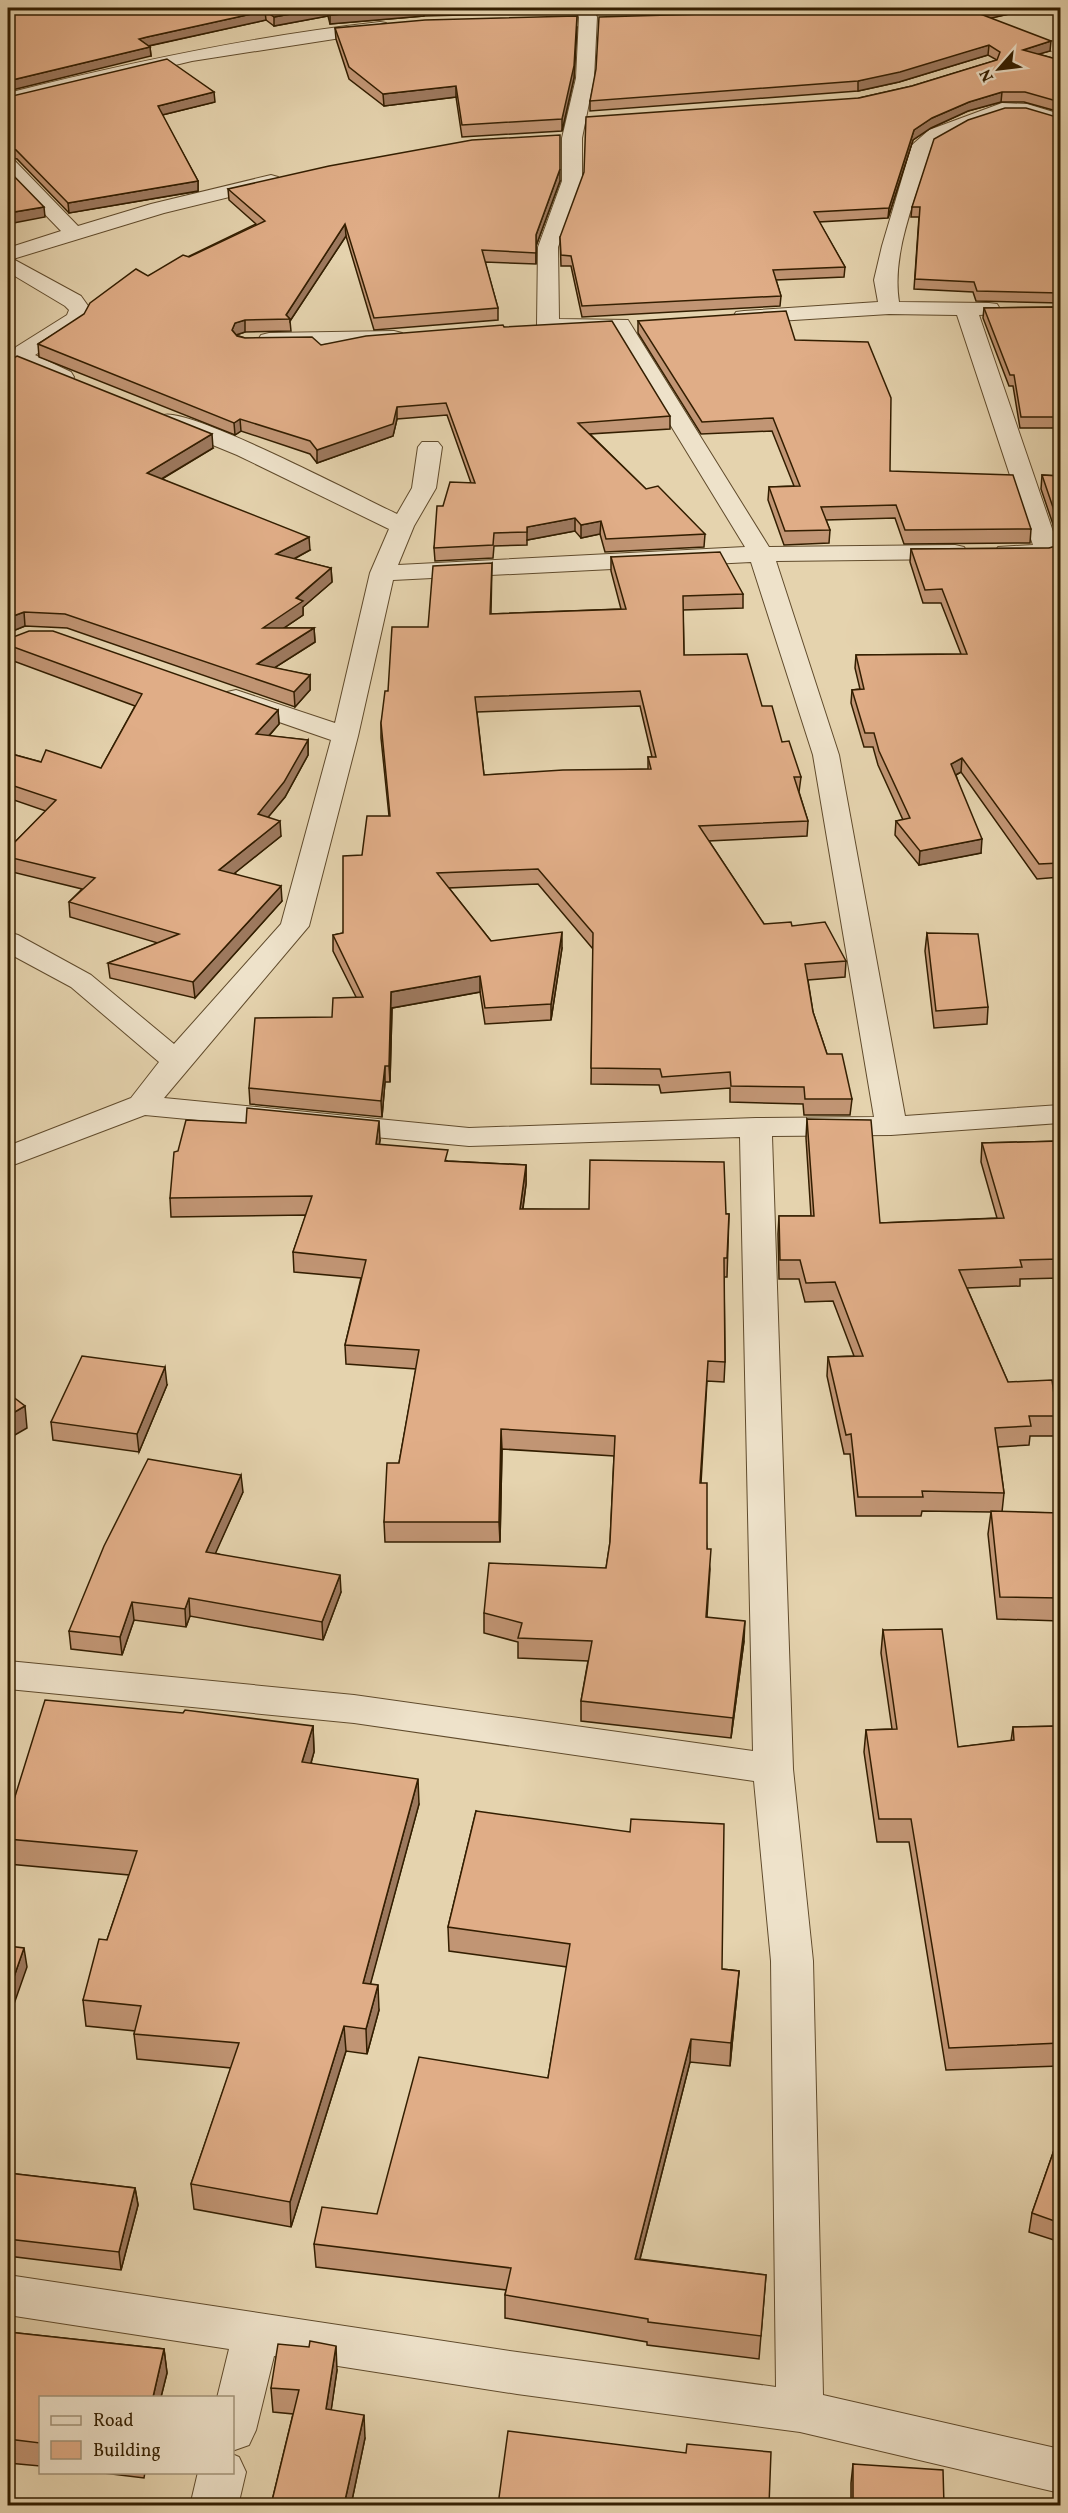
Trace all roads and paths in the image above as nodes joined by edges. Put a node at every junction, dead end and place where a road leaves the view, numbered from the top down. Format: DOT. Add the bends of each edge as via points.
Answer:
graph roads {
  1 [pos="586,15"];
  2 [pos="404,26"];
  3 [pos="8,99"];
  4 [pos="1060,120"];
  5 [pos="8,165"];
  6 [pos="287,178"];
  7 [pos="73,232"];
  8 [pos="8,254"];
  9 [pos="8,264"];
  10 [pos="889,308"];
  11 [pos="966,309"];
  12 [pos="1010,309"];
  13 [pos="725,318"];
  14 [pos="410,337"];
  15 [pos="246,341"];
  16 [pos="32,365"];
  17 [pos="8,378"];
  18 [pos="84,385"];
  19 [pos="147,410"];
  20 [pos="430,447"];
  21 [pos="402,526"];
  22 [pos="760,554"];
  23 [pos="382,573"];
  24 [pos="217,692"];
  25 [pos="345,736"];
  26 [pos="8,941"];
  27 [pos="176,1060"];
  28 [pos="142,1105"];
  29 [pos="1060,1114"];
  30 [pos="891,1126"];
  31 [pos="756,1127"];
  32 [pos="8,1157"];
  33 [pos="8,1675"];
  34 [pos="773,1769"];
  35 [pos="8,2295"];
  36 [pos="257,2332"];
  37 [pos="800,2411"];
  38 [pos="234,2422"];
  39 [pos="1060,2471"];
  40 [pos="222,2474"];
  41 [pos="214,2505"];
  1 -- 22 [label="street" via="585,78 573,129 572,181 548,248 537,326 632,325"];
  2 -- 3 [label="street" via="322,33 217,50"];
  4 -- 10 [label="street" via="1027,110 1002,110 936,134 922,145 887,268"];
  5 -- 7 [label="street"];
  6 -- 7 [label="street"];
  7 -- 8 [label="street"];
  9 -- 16 [label="street" via="73,301 80,310 76,319 24,351 23,360"];
  10 -- 11 [label="street"];
  10 -- 13 [label="street"];
  11 -- 12 [label="street"];
  11 -- 22 [label="street" via="1048,552"];
  14 -- 15 [label="street"];
  16 -- 17 [label="street"];
  16 -- 18 [label="street"];
  19 -- 21 [label="street" via="245,450"];
  20 -- 21 [label="street" via="424,488"];
  21 -- 23 [label="street"];
  22 -- 23 [label="street"];
  22 -- 30 [label="street" via="826,755"];
  23 -- 25 [label="street"];
  24 -- 25 [label="street"];
  25 -- 27 [label="street" via="295,926"];
  26 -- 27 [label="street" via="81,981"];
  27 -- 28 [label="street"];
  28 -- 31 [label="street" via="469,1137"];
  28 -- 32 [label="street"];
  29 -- 30 [label="street"];
  30 -- 31 [label="street"];
  31 -- 34 [label="street"];
  33 -- 34 [label="street" via="354,1708"];
  34 -- 37 [label="street" via="792,1961"];
  35 -- 36 [label="street"];
  36 -- 37 [label="street" via="517,2373"];
  36 -- 38 [label="street"];
  37 -- 39 [label="street"];
  40 -- 41 [label="street"];
}
